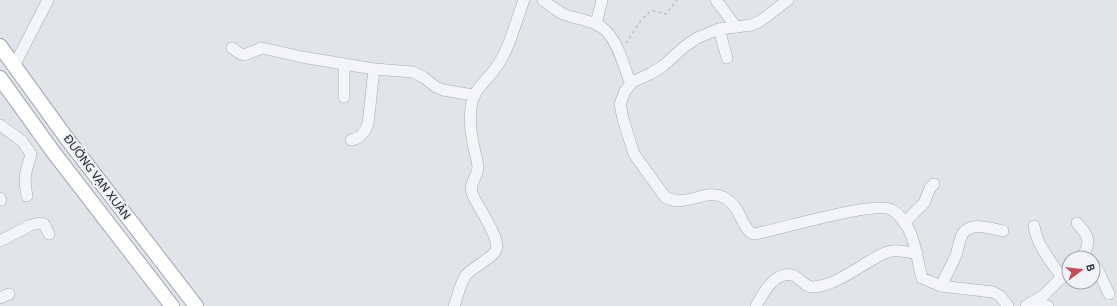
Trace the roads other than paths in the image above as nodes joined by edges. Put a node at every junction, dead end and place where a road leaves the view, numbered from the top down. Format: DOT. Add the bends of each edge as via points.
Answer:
graph roads {
  1 [pos="48,0"];
  2 [pos="524,0"];
  3 [pos="543,0"];
  4 [pos="602,0"];
  5 [pos="716,0"];
  6 [pos="783,1"];
  7 [pos="554,4"];
  8 [pos="596,24"];
  9 [pos="736,27"];
  10 [pos="719,29"];
  11 [pos="0,46"];
  12 [pos="232,48"];
  13 [pos="727,58"];
  14 [pos="344,64"];
  15 [pos="14,66"];
  16 [pos="374,69"];
  17 [pos="632,82"];
  18 [pos="1,86"];
  19 [pos="473,95"];
  20 [pos="344,97"];
  21 [pos="0,125"];
  22 [pos="351,140"];
  23 [pos="934,184"];
  24 [pos="27,196"];
  25 [pos="904,223"];
  26 [pos="1077,223"];
  27 [pos="1034,226"];
  28 [pos="1003,231"];
  29 [pos="49,234"];
  30 [pos="0,241"];
  31 [pos="1086,250"];
  32 [pos="917,253"];
  33 [pos="1061,270"];
  34 [pos="1101,277"];
  35 [pos="1061,278"];
  36 [pos="941,286"];
  37 [pos="1108,294"];
  38 [pos="1030,304"];
  39 [pos="172,306"];
  40 [pos="196,306"];
  41 [pos="454,306"];
  42 [pos="756,306"];
  43 [pos="1008,306"];
  44 [pos="1048,306"];
  1 -- 15 [label="street"];
  2 -- 19 [label="street" via="504,55"];
  3 -- 7 [label="street"];
  4 -- 8 [label="street"];
  5 -- 9 [label="street"];
  6 -- 9 [label="street" via="762,20"];
  7 -- 8 [label="street" via="564,14"];
  8 -- 17 [label="street" via="608,33 616,44 628,78"];
  9 -- 10 [label="street"];
  10 -- 13 [label="street"];
  10 -- 17 [label="street" via="697,38 663,66"];
  11 -- 15 [label="main road, ĐƯỜNG VẠN XUÂN"];
  12 -- 14 [label="street" via="244,55 262,48"];
  14 -- 16 [label="street"];
  14 -- 20 [label="street"];
  15 -- 40 [label="main road, ĐƯỜNG VẠN XUÂN"];
  16 -- 19 [label="street" via="413,72 443,90"];
  16 -- 22 [label="street" via="368,124 360,137"];
  17 -- 25 [label="street" via="620,104 632,147 636,158 659,190 670,200 679,202 710,195 722,196 735,208 751,234 874,208 893,210"];
  18 -- 39 [label="main road, ĐƯỜNG VẠN XUÂN"];
  19 -- 41 [label="street" via="471,135 478,166 471,188 495,236 497,250 465,276"];
  21 -- 24 [label="street" via="22,141 31,154 24,180"];
  23 -- 25 [label="street" via="924,203"];
  25 -- 32 [label="street" via="911,234"];
  26 -- 31 [label="street" via="1088,239"];
  27 -- 33 [label="street" via="1040,247"];
  28 -- 36 [label="street" via="975,226 964,231 954,262"];
  29 -- 30 [label="street" via="44,224 40,223"];
  32 -- 36 [label="street" via="922,278"];
  32 -- 42 [label="street" via="891,251 836,280 815,286 810,286 792,274 782,276 771,283"];
  34 -- 37 [label="street"];
  35 -- 38 [label="street" via="1044,295"];
  36 -- 43 [label="street" via="993,292"];
  38 -- 44 [label="street"];
}
